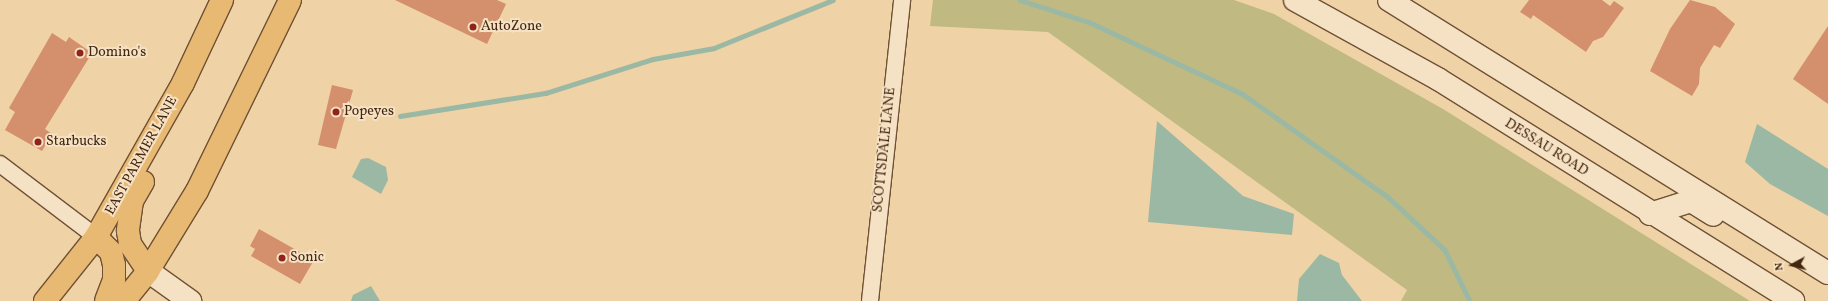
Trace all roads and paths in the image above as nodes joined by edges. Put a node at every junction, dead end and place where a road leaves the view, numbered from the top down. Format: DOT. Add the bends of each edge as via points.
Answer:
graph roads {
  1 [pos="222,0"];
  2 [pos="290,0"];
  3 [pos="902,0"];
  4 [pos="1295,0"];
  5 [pos="1389,0"];
  6 [pos="189,68"];
  7 [pos="0,164"];
  8 [pos="1576,167"];
  9 [pos="1686,183"];
  10 [pos="1650,214"];
  11 [pos="1766,234"];
  12 [pos="96,237"];
  13 [pos="148,271"];
  14 [pos="1828,273"];
  15 [pos="44,301"];
  16 [pos="106,301"];
  17 [pos="124,301"];
  18 [pos="190,301"];
  19 [pos="870,301"];
  20 [pos="1793,301"];
  1 -- 6 [label="main road, EAST PARMER LANE"];
  2 -- 13 [label="main road" via="197,191"];
  3 -- 19 [label="street, SCOTTSDALE LANE"];
  4 -- 8 [label="main road, DESSAU ROAD" via="1438,79"];
  5 -- 9 [label="main road"];
  6 -- 12 [label="main road, EAST PARMER LANE"];
  6 -- 13 [label="main road" via="192,90 188,104 136,194 128,216 130,244"];
  7 -- 12 [label="street"];
  8 -- 9 [label="main road" via="1595,162 1655,200 1677,192"];
  8 -- 10 [label="main road, DESSAU ROAD"];
  9 -- 11 [label="main road"];
  10 -- 11 [label="main road" via="1691,201 1745,236"];
  10 -- 20 [label="main road, DESSAU ROAD"];
  11 -- 14 [label="main road"];
  12 -- 15 [label="main road, EAST PARMER LANE"];
  12 -- 16 [label="main road" via="111,252 114,265 114,280"];
  13 -- 17 [label="main road"];
  13 -- 18 [label="main road"];
}
